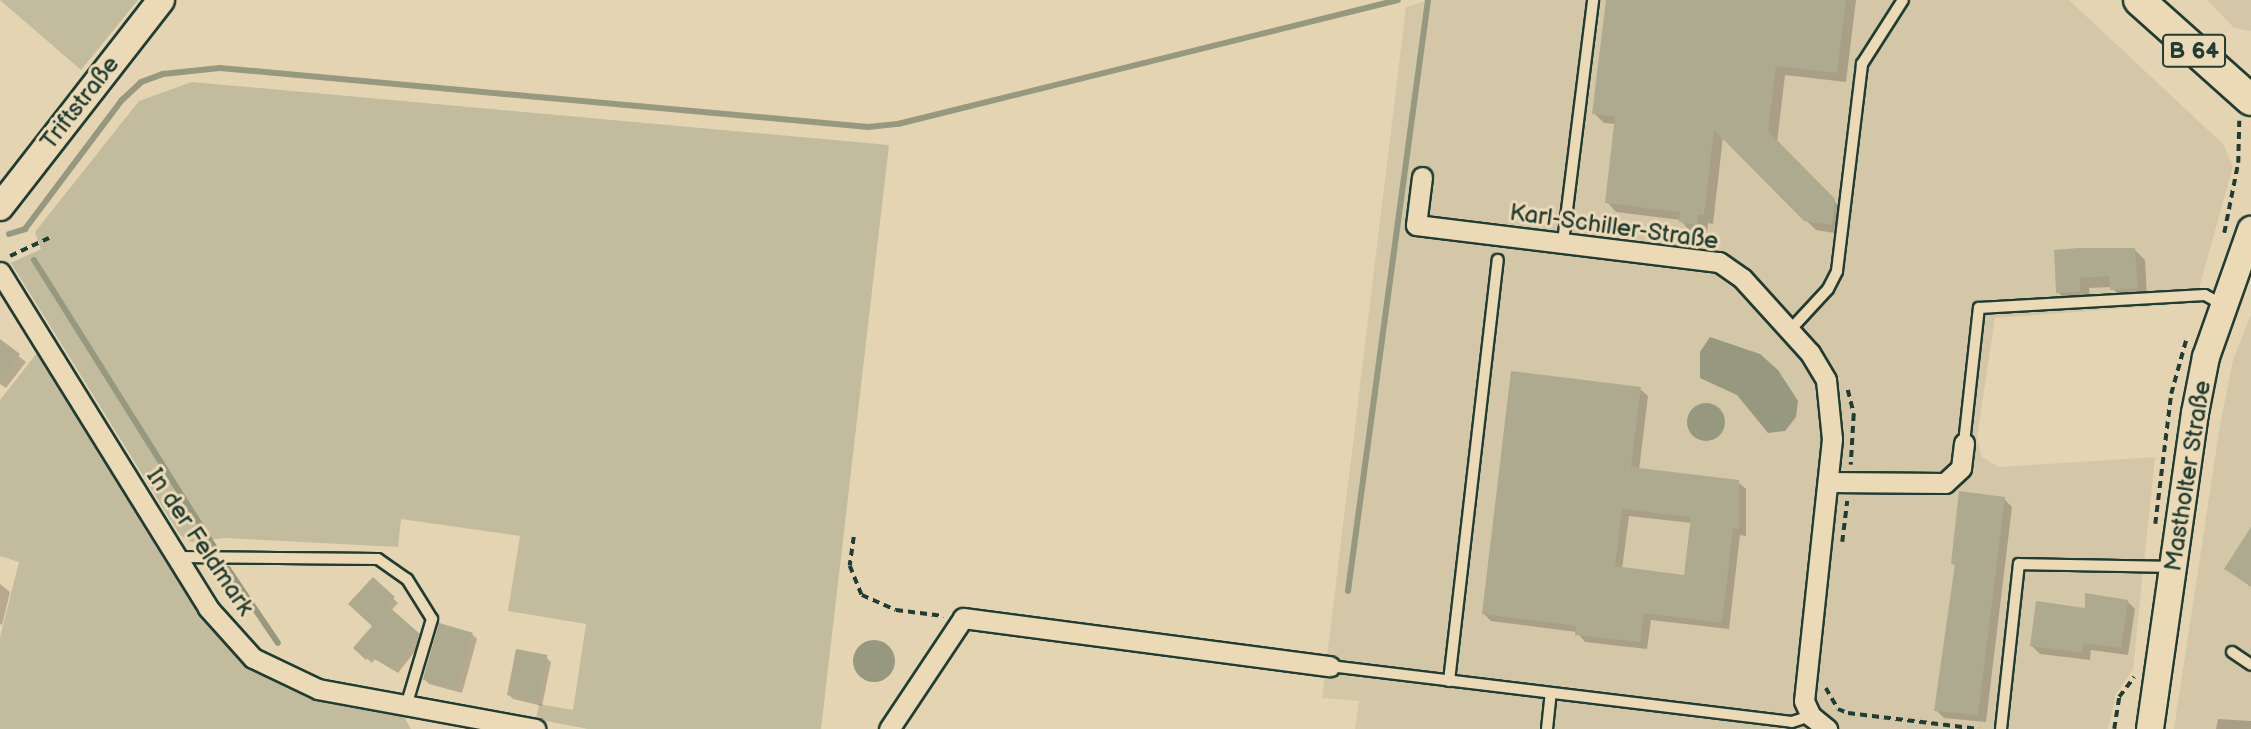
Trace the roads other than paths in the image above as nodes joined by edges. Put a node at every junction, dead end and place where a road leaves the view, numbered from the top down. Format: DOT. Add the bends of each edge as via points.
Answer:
graph roads {
  1 [pos="161,0"];
  2 [pos="1593,0"];
  3 [pos="1903,0"];
  4 [pos="2139,0"];
  5 [pos="2251,100"];
  6 [pos="1422,177"];
  7 [pos="0,207"];
  8 [pos="2251,230"];
  9 [pos="1563,242"];
  10 [pos="1498,260"];
  11 [pos="0,272"];
  12 [pos="2223,305"];
  13 [pos="1791,329"];
  14 [pos="1964,443"];
  15 [pos="1828,482"];
  16 [pos="177,557"];
  17 [pos="2174,567"];
  18 [pos="2232,652"];
  19 [pos="2251,665"];
  20 [pos="1330,666"];
  21 [pos="1449,681"];
  22 [pos="1551,693"];
  23 [pos="406,708"];
  24 [pos="1811,716"];
  25 [pos="429,721"];
  26 [pos="1755,724"];
  27 [pos="535,729"];
  28 [pos="889,729"];
  29 [pos="1547,729"];
  30 [pos="1827,729"];
  31 [pos="2001,729"];
  32 [pos="2150,729"];
  1 -- 7 [label="main road, Triftstraße"];
  2 -- 9 [label="lane"];
  3 -- 13 [label="lane" via="1862,64 1837,271 1828,289"];
  4 -- 5 [label="main road, B 64"];
  6 -- 9 [label="street, Karl-Schiller-Straße" via="1416,226"];
  8 -- 12 [label="main road, Mastholter Straße"];
  9 -- 13 [label="street, Karl-Schiller-Straße" via="1718,262 1742,278"];
  10 -- 21 [label="lane"];
  11 -- 16 [label="street, In der Feldmark"];
  12 -- 14 [label="lane" via="2206,295 1979,308"];
  12 -- 17 [label="main road, Mastholter Straße" via="2195,413"];
  13 -- 15 [label="street, Karl-Schiller-Straße" via="1826,380 1832,411"];
  14 -- 15 [label="street" via="1961,468 1952,481"];
  15 -- 24 [label="street, Karl-Schiller-Straße" via="1805,673 1804,701"];
  16 -- 23 [label="street, In der Feldmark" via="208,608 253,658 318,689"];
  16 -- 23 [label="lane" via="378,559 407,579 432,619"];
  17 -- 31 [label="lane" via="2019,564"];
  17 -- 32 [label="main road, Mastholter Straße"];
  18 -- 19 [label="lane"];
  20 -- 21 [label="lane"];
  20 -- 28 [label="street" via="963,618"];
  21 -- 22 [label="lane"];
  22 -- 26 [label="lane"];
  22 -- 29 [label="lane"];
  23 -- 25 [label="street, In der Feldmark"];
  24 -- 26 [label="lane"];
  24 -- 30 [label="street"];
  25 -- 27 [label="street, In der Feldmark"];
}
